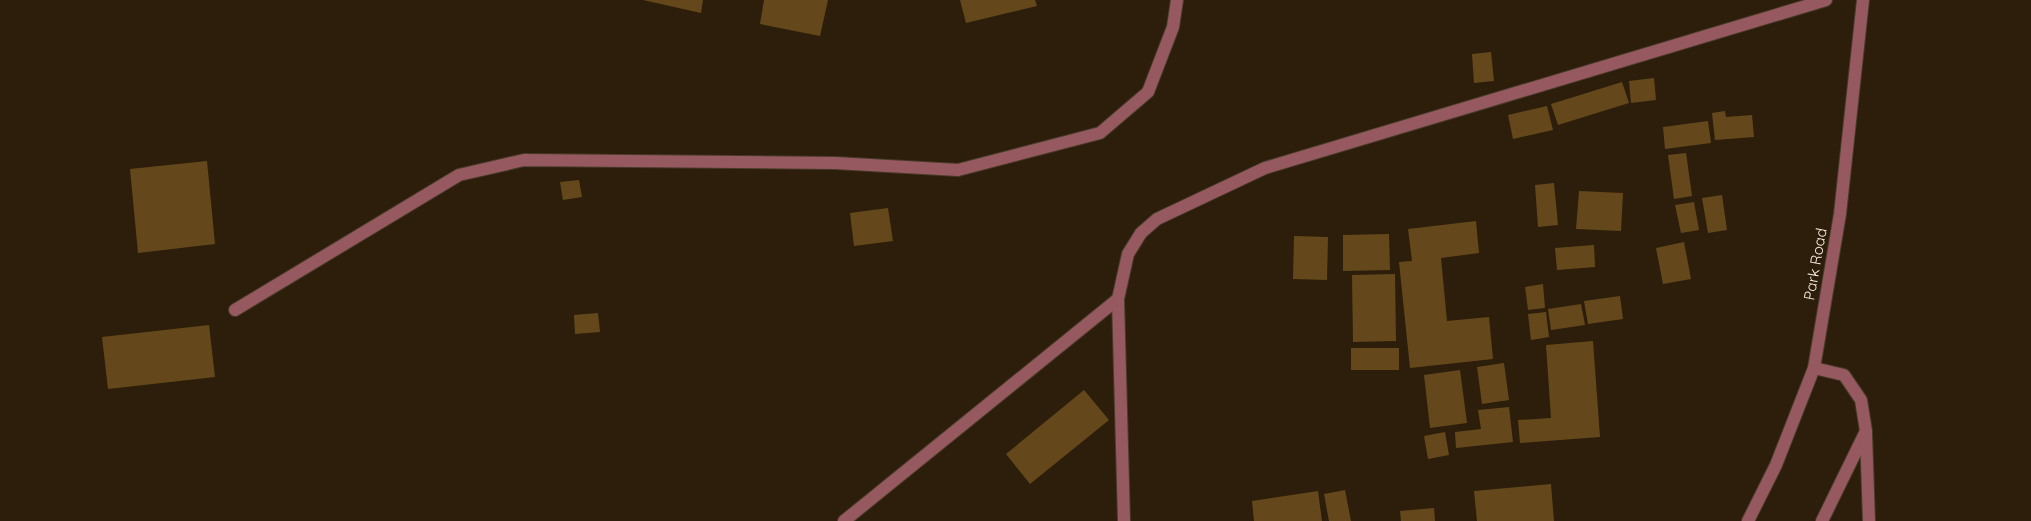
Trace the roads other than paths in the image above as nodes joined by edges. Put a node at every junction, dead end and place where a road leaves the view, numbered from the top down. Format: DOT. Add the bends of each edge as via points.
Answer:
graph roads {
  1 [pos="1177,0"];
  2 [pos="1826,0"];
  3 [pos="1863,0"];
  4 [pos="1118,299"];
  5 [pos="235,310"];
  6 [pos="1814,368"];
  7 [pos="1866,431"];
  8 [pos="844,521"];
  9 [pos="1124,521"];
  10 [pos="1748,521"];
  11 [pos="1822,521"];
  12 [pos="1870,521"];
  1 -- 5 [label="street" via="1173,27 1148,92 1100,133 958,170 835,163 524,160 459,175"];
  2 -- 4 [label="street" via="1265,168 1172,211 1141,233 1128,254"];
  3 -- 6 [label="street, Park Road" via="1840,214"];
  4 -- 8 [label="street"];
  4 -- 9 [label="street"];
  6 -- 7 [label="street" via="1844,375 1861,400"];
  6 -- 10 [label="street, Park Road" via="1776,466"];
  7 -- 11 [label="street"];
  7 -- 12 [label="street"];
}
